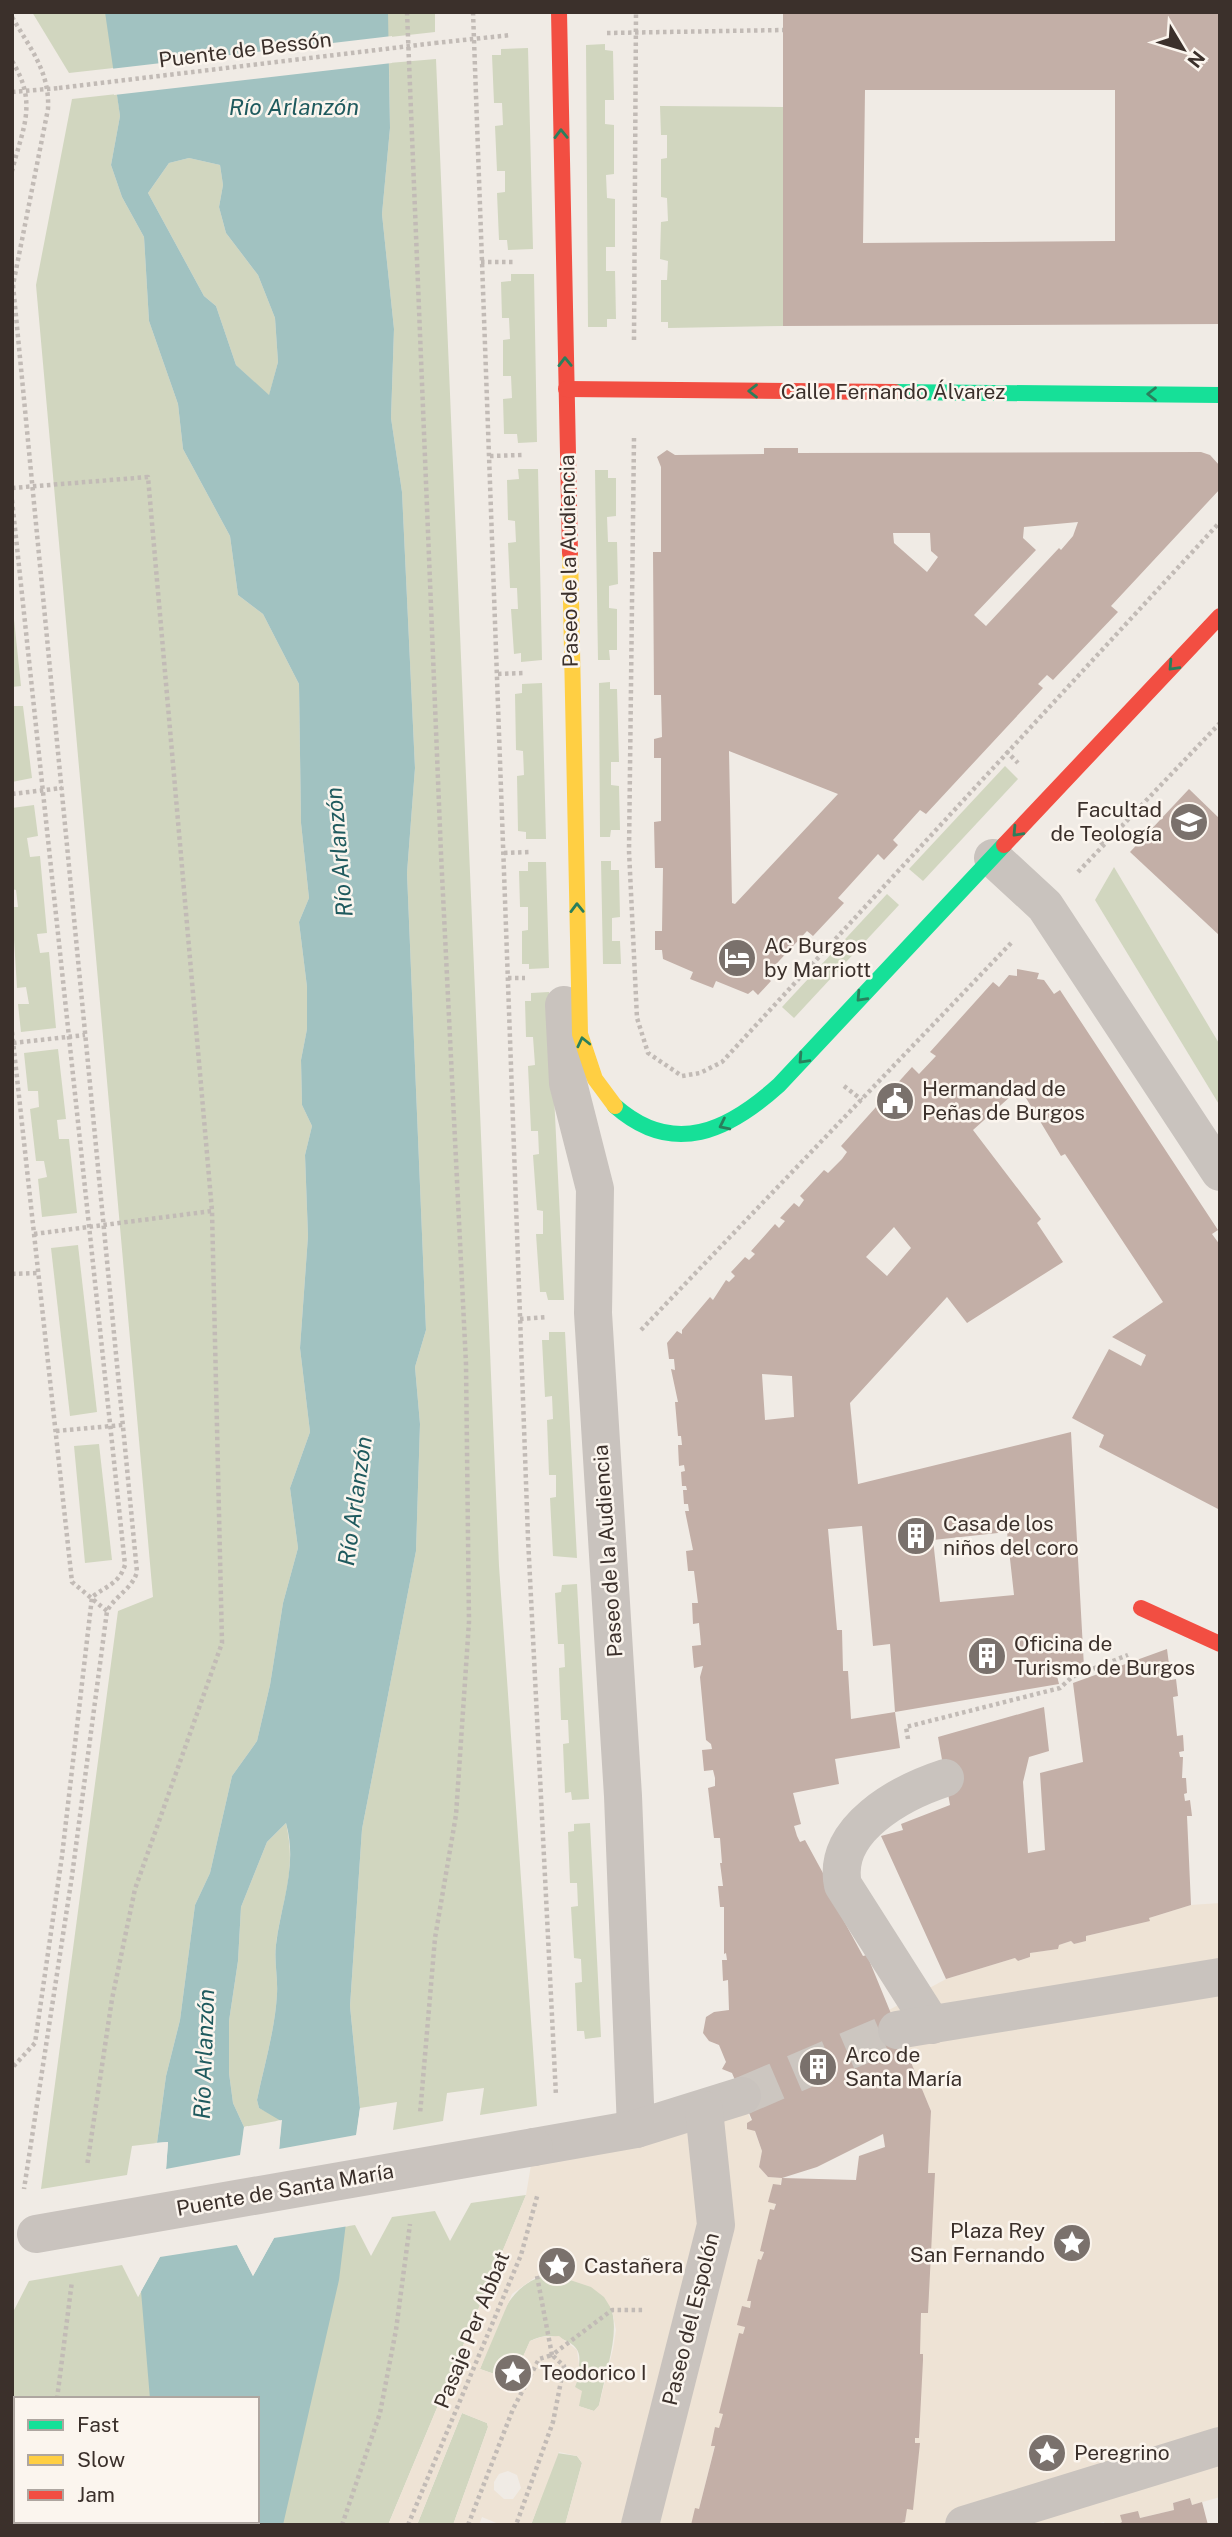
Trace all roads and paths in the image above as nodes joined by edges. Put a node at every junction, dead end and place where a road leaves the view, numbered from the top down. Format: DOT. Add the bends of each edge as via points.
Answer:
graph roads {
  1 [pos="407,12"];
  2 [pos="473,12"];
  3 [pos="559,12"];
  4 [pos="636,12"];
  5 [pos="12,17"];
  6 [pos="783,30"];
  7 [pos="636,32"];
  8 [pos="601,33"];
  9 [pos="513,35"];
  10 [pos="474,39"];
  11 [pos="12,61"];
  12 [pos="49,88"];
  13 [pos="27,90"];
  14 [pos="12,92"];
  15 [pos="12,171"];
  16 [pos="481,262"];
  17 [pos="520,262"];
  18 [pos="13,285"];
  19 [pos="634,351"];
  20 [pos="566,389"];
  21 [pos="1220,395"];
  22 [pos="634,431"];
  23 [pos="33,485"];
  24 [pos="12,488"];
  25 [pos="12,500"];
  26 [pos="1220,522"];
  27 [pos="1220,616"];
  28 [pos="530,673"];
  29 [pos="498,674"];
  30 [pos="1220,723"];
  31 [pos="62,788"];
  32 [pos="43,790"];
  33 [pos="12,794"];
  34 [pos="531,852"];
  35 [pos="504,853"];
  36 [pos="993,858"];
  37 [pos="1077,874"];
  38 [pos="1020,934"];
  39 [pos="562,976"];
  40 [pos="12,1032"];
  41 [pos="85,1035"];
  42 [pos="69,1037"];
  43 [pos="13,1043"];
  44 [pos="1220,1172"];
  45 [pos="212,1211"];
  46 [pos="104,1224"];
  47 [pos="89,1226"];
  48 [pos="34,1234"];
  49 [pos="38,1273"];
  50 [pos="12,1274"];
  51 [pos="636,1332"];
  52 [pos="123,1425"];
  53 [pos="110,1426"];
  54 [pos="55,1431"];
  55 [pos="92,1597"];
  56 [pos="1141,1608"];
  57 [pos="107,1611"];
  58 [pos="1220,1644"];
  59 [pos="1072,1677"];
  60 [pos="930,1783"];
  61 [pos="1220,1977"];
  62 [pos="12,2068"];
  63 [pos="742,2096"];
  64 [pos="704,2110"];
  65 [pos="420,2113"];
  66 [pos="636,2129"];
  67 [pos="543,2145"];
  68 [pos="87,2166"];
  69 [pos="23,2196"];
  70 [pos="410,2224"];
  71 [pos="36,2234"];
  72 [pos="537,2276"];
  73 [pos="72,2281"];
  74 [pos="694,2312"];
  75 [pos="552,2355"];
  76 [pos="57,2397"];
  77 [pos="1220,2446"];
  78 [pos="342,2525"];
  79 [pos="408,2525"];
  80 [pos="468,2525"];
  81 [pos="516,2525"];
  82 [pos="640,2525"];
  83 [pos="964,2525"];
  1 -- 65 [label="path" via="466,1364 468,1622 456,1815 435,1938"];
  2 -- 10 [label="path, Pasaje Per Abbat"];
  20 -- 3 [label="street, Paseo de la Audiencia, one-way"];
  4 -- 7 [label="path"];
  5 -- 12 [label="path" via="46,74"];
  6 -- 7 [label="path"];
  7 -- 8 [label="path"];
  7 -- 19 [label="path"];
  9 -- 10 [label="path, Puente de Bessón"];
  10 -- 12 [label="path, Puente de Bessón, bridge"];
  10 -- 16 [label="path, Pasaje Per Abbat"];
  11 -- 13 [label="path"];
  12 -- 13 [label="path, Puente de Bessón"];
  12 -- 18 [label="path"];
  13 -- 14 [label="path, Puente de Bessón"];
  13 -- 15 [label="path"];
  16 -- 17 [label="path"];
  16 -- 29 [label="path, Pasaje Per Abbat"];
  18 -- 23 [label="path"];
  21 -- 20 [label="street, Calle Fernando Álvarez, one-way"];
  36 -- 20 [label="street, Paseo de la Audiencia, one-way" via="748,1112 715,1130 683,1133 647,1125 611,1102 593,1077 580,1034"];
  22 -- 26 [label="path" via="629,850 636,1018 648,1053 682,1076 722,1062"];
  23 -- 24 [label="path"];
  23 -- 31 [label="path"];
  23 -- 45 [label="path" via="148,477"];
  25 -- 32 [label="path"];
  27 -- 36 [label="street, one-way"];
  28 -- 29 [label="path"];
  29 -- 35 [label="path, Pasaje Per Abbat"];
  30 -- 37 [label="path"];
  31 -- 32 [label="path"];
  31 -- 41 [label="path"];
  32 -- 33 [label="path"];
  32 -- 42 [label="path"];
  34 -- 35 [label="path"];
  35 -- 67 [label="path, Pasaje Per Abbat" via="528,1538 557,2078"];
  36 -- 44 [label="street" via="1045,906"];
  38 -- 51 [label="path" via="644,1329"];
  39 -- 66 [label="street, Paseo de la Audiencia" via="568,1083 595,1189 593,1313 622,1783"];
  40 -- 43 [label="path"];
  41 -- 42 [label="path"];
  41 -- 46 [label="path"];
  42 -- 43 [label="path"];
  42 -- 47 [label="path"];
  43 -- 48 [label="path"];
  45 -- 46 [label="path"];
  45 -- 68 [label="path" via="222,1643 135,1889 112,1999"];
  46 -- 47 [label="path"];
  46 -- 52 [label="path"];
  47 -- 48 [label="path"];
  47 -- 53 [label="path"];
  48 -- 49 [label="path"];
  49 -- 50 [label="path"];
  49 -- 54 [label="path"];
  52 -- 53 [label="path"];
  52 -- 57 [label="path" via="137,1572 133,1584 116,1596"];
  53 -- 54 [label="path"];
  53 -- 55 [label="path" via="125,1565 112,1586"];
  54 -- 55 [label="path" via="72,1582"];
  55 -- 57 [label="path"];
  55 -- 62 [label="path" via="36,2043"];
  56 -- 58 [label="street"];
  57 -- 69 [label="path"];
  59 -- 60 [label="path" via="1060,1688 906,1727"];
  60 -- 61 [label="street" via="869,1820 854,1835 841,1873 915,2027"];
  63 -- 64 [label="street"];
  64 -- 66 [label="street"];
  64 -- 74 [label="street, Paseo del Espolón" via="716,2225"];
  66 -- 67 [label="street"];
  67 -- 71 [label="street, Puente de Santa María, bridge"];
  67 -- 79 [label="path, Pasaje Per Abbat" via="520,2255"];
  70 -- 78 [label="path" via="380,2413"];
  72 -- 75 [label="path"];
  73 -- 76 [label="path"];
  74 -- 75 [label="path" via="612,2310"];
  74 -- 82 [label="street, Paseo del Espolón"];
  75 -- 80 [label="path" via="539,2359 513,2409"];
  75 -- 81 [label="path" via="564,2366 553,2422"];
  77 -- 83 [label="street"];
}
